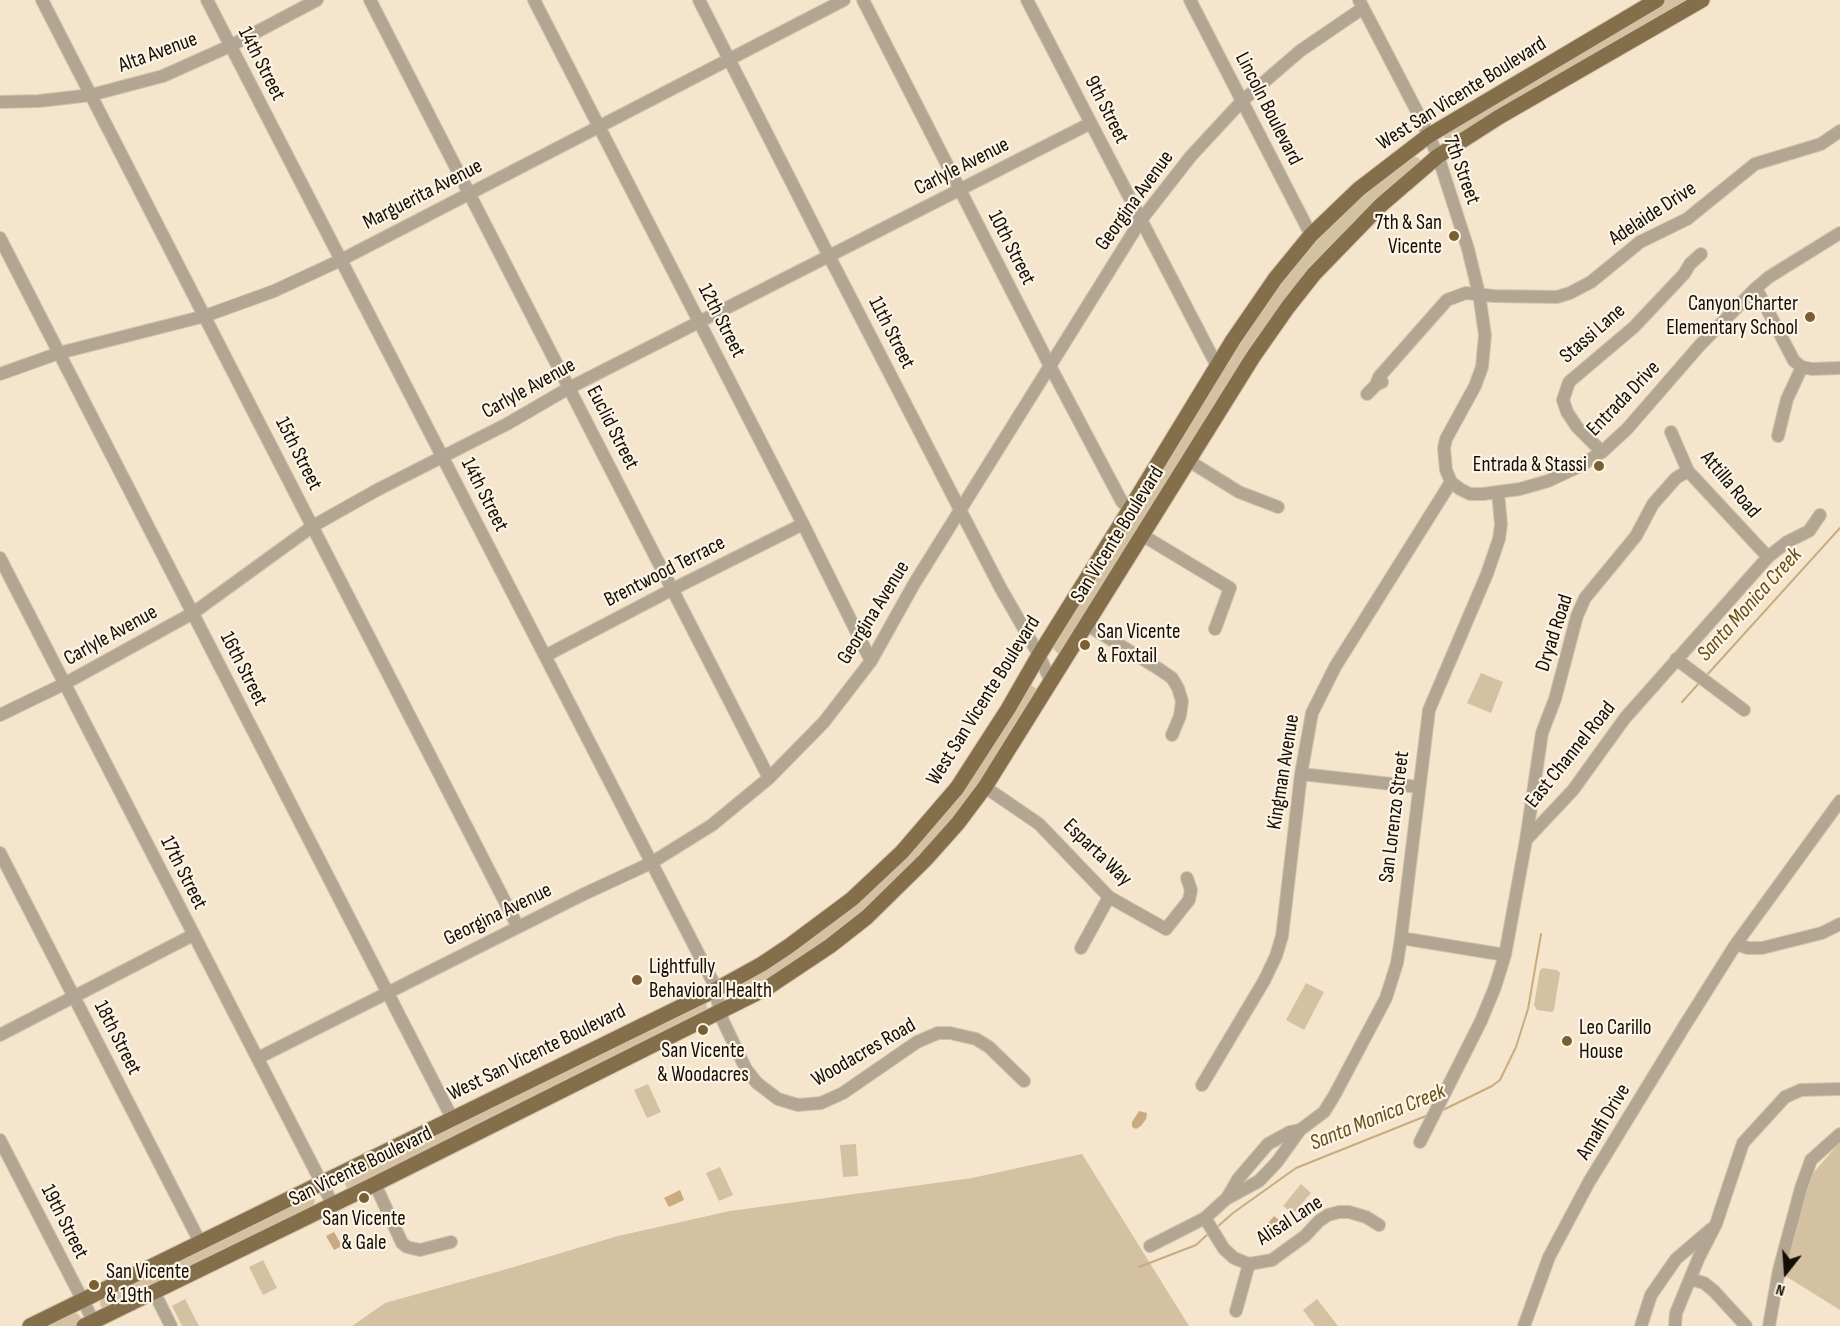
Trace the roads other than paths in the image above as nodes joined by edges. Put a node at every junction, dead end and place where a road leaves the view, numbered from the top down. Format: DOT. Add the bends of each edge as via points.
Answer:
graph roads {
  1 [pos="42,0"];
  2 [pos="207,0"];
  3 [pos="317,0"];
  4 [pos="370,0"];
  5 [pos="534,0"];
  6 [pos="699,0"];
  7 [pos="844,0"];
  8 [pos="863,0"];
  9 [pos="1027,0"];
  10 [pos="1190,0"];
  11 [pos="1657,0"];
  12 [pos="1702,0"];
  13 [pos="1361,4"];
  14 [pos="230,46"];
  15 [pos="729,58"];
  16 [pos="91,95"];
  17 [pos="1242,101"];
  18 [pos="0,102"];
  19 [pos="1091,123"];
  20 [pos="599,126"];
  21 [pos="1840,131"];
  22 [pos="1428,136"];
  23 [pos="1438,156"];
  24 [pos="960,190"];
  25 [pos="469,193"];
  26 [pos="1141,220"];
  27 [pos="1840,233"];
  28 [pos="1311,235"];
  29 [pos="0,238"];
  30 [pos="1701,254"];
  31 [pos="829,256"];
  32 [pos="341,260"];
  33 [pos="1756,288"];
  34 [pos="1479,294"];
  35 [pos="205,316"];
  36 [pos="699,322"];
  37 [pos="59,353"];
  38 [pos="1050,366"];
  39 [pos="1217,366"];
  40 [pos="1802,367"];
  41 [pos="1840,368"];
  42 [pos="0,374"];
  43 [pos="570,388"];
  44 [pos="1367,394"];
  45 [pos="1671,432"];
  46 [pos="1778,436"];
  47 [pos="1602,452"];
  48 [pos="442,457"];
  49 [pos="1189,461"];
  50 [pos="1688,471"];
  51 [pos="1451,482"];
  52 [pos="1498,493"];
  53 [pos="1278,507"];
  54 [pos="1130,509"];
  55 [pos="961,511"];
  56 [pos="1820,515"];
  57 [pos="803,524"];
  58 [pos="313,526"];
  59 [pos="1142,535"];
  60 [pos="1768,557"];
  61 [pos="0,558"];
  62 [pos="673,589"];
  63 [pos="192,613"];
  64 [pos="1087,625"];
  65 [pos="1215,629"];
  66 [pos="1039,655"];
  67 [pos="545,656"];
  68 [pos="1676,659"];
  69 [pos="871,661"];
  70 [pos="1051,682"];
  71 [pos="64,684"];
  72 [pos="1744,710"];
  73 [pos="0,715"];
  74 [pos="1172,735"];
  75 [pos="1301,774"];
  76 [pos="769,778"];
  77 [pos="985,787"];
  78 [pos="1419,787"];
  79 [pos="1840,801"];
  80 [pos="1526,840"];
  81 [pos="0,853"];
  82 [pos="651,863"];
  83 [pos="1187,878"];
  84 [pos="1109,897"];
  85 [pos="1840,924"];
  86 [pos="518,927"];
  87 [pos="194,935"];
  88 [pos="1401,938"];
  89 [pos="1736,944"];
  90 [pos="1081,948"];
  91 [pos="1504,955"];
  92 [pos="715,990"];
  93 [pos="388,992"];
  94 [pos="74,997"];
  95 [pos="720,1012"];
  96 [pos="0,1035"];
  97 [pos="258,1058"];
  98 [pos="1024,1081"];
  99 [pos="1202,1085"];
  100 [pos="1840,1089"];
  101 [pos="452,1118"];
  102 [pos="1300,1130"];
  103 [pos="1840,1134"];
  104 [pos="0,1140"];
  105 [pos="1420,1142"];
  106 [pos="322,1183"];
  107 [pos="375,1184"];
  108 [pos="1226,1199"];
  109 [pos="333,1205"];
  110 [pos="1205,1218"];
  111 [pos="1716,1224"];
  112 [pos="1379,1225"];
  113 [pos="200,1242"];
  114 [pos="451,1242"];
  115 [pos="1150,1246"];
  116 [pos="1249,1264"];
  117 [pos="1690,1279"];
  118 [pos="154,1292"];
  119 [pos="82,1300"];
  120 [pos="1236,1311"];
  121 [pos="91,1324"];
  122 [pos="30,1326"];
  123 [pos="171,1326"];
  124 [pos="1524,1326"];
  125 [pos="1641,1326"];
  126 [pos="1675,1326"];
  127 [pos="1746,1326"];
  128 [pos="1769,1326"];
  1 -- 16 [label="street, 15th Street"];
  2 -- 14 [label="street, 14th Street"];
  3 -- 14 [label="street, Alta Avenue"];
  4 -- 25 [label="street, Euclid Street"];
  5 -- 20 [label="street, 12th Street"];
  6 -- 15 [label="street, 11th Street"];
  7 -- 15 [label="street, Marguerita Avenue"];
  8 -- 24 [label="street, 10th Street"];
  9 -- 19 [label="street, 9th Street"];
  10 -- 17 [label="street, Lincoln Boulevard"];
  11 -- 22 [label="main road, West San Vicente Boulevard"];
  12 -- 23 [label="main road, San Vicente Boulevard"];
  13 -- 17 [label="street, Georgina Avenue"];
  13 -- 22 [label="street, 7th Street"];
  14 -- 16 [label="street, Alta Avenue" via="163,76"];
  14 -- 32 [label="street, 14th Street"];
  15 -- 20 [label="street, Marguerita Avenue"];
  15 -- 31 [label="street, 11th Street"];
  16 -- 18 [label="street, Alta Avenue"];
  16 -- 35 [label="street, 15th Street"];
  17 -- 26 [label="street, Georgina Avenue" via="1191,156"];
  17 -- 28 [label="street, Lincoln Boulevard"];
  19 -- 24 [label="street, Carlyle Avenue"];
  19 -- 26 [label="street, 9th Street"];
  20 -- 25 [label="street, Marguerita Avenue"];
  20 -- 36 [label="street, 12th Street"];
  21 -- 34 [label="street, Adelaide Drive" via="1821,144 1755,164 1687,219 1640,242 1591,282 1570,293 1557,297"];
  22 -- 23 [label="street, 7th Street"];
  22 -- 28 [label="main road, West San Vicente Boulevard" via="1359,189"];
  23 -- 34 [label="street, 7th Street"];
  23 -- 49 [label="main road, San Vicente Boulevard" via="1381,205 1314,274 1253,357"];
  24 -- 31 [label="street, Carlyle Avenue"];
  24 -- 38 [label="street, 10th Street"];
  25 -- 32 [label="street, Marguerita Avenue"];
  25 -- 43 [label="street, Euclid Street"];
  26 -- 38 [label="street, Georgina Avenue"];
  26 -- 39 [label="street, 9th Street"];
  27 -- 33 [label="street, Entrada Drive"];
  28 -- 39 [label="main road, West San Vicente Boulevard" via="1253,309"];
  29 -- 37 [label="street, 16th Street"];
  30 -- 47 [label="street, Stassi Lane" via="1634,327 1569,382 1563,400 1567,412"];
  31 -- 36 [label="street, Carlyle Avenue"];
  31 -- 55 [label="street, 11th Street"];
  32 -- 35 [label="street, Marguerita Avenue" via="274,291"];
  32 -- 48 [label="street, 14th Street"];
  33 -- 40 [label="street" via="1794,361"];
  33 -- 47 [label="street, Entrada Drive"];
  34 -- 44 [label="street, Adelaide Drive" via="1466,292 1448,300"];
  34 -- 51 [label="street" via="1484,356 1477,380 1446,439 1443,458"];
  35 -- 37 [label="street, Marguerita Avenue"];
  35 -- 58 [label="street, 15th Street"];
  36 -- 43 [label="street, Carlyle Avenue"];
  36 -- 57 [label="street, 12th Street"];
  37 -- 42 [label="street, Marguerita Avenue"];
  37 -- 63 [label="street, 16th Street"];
  38 -- 54 [label="street, 10th Street" via="1122,502"];
  38 -- 55 [label="street, Georgina Avenue"];
  39 -- 54 [label="main road, West San Vicente Boulevard"];
  40 -- 41 [label="street"];
  40 -- 46 [label="street" via="1787,399"];
  43 -- 48 [label="street, Carlyle Avenue"];
  43 -- 62 [label="street, Euclid Street"];
  45 -- 50 [label="street, Attilla Road"];
  47 -- 52 [label="street, Entrada Drive" via="1548,481"];
  48 -- 58 [label="street, Carlyle Avenue"];
  48 -- 67 [label="street, 14th Street"];
  49 -- 53 [label="street" via="1239,492"];
  49 -- 59 [label="main road, San Vicente Boulevard"];
  50 -- 60 [label="street, Attilla Road"];
  50 -- 80 [label="street, Dryad Road" via="1676,478 1653,504 1636,536 1585,597 1542,734"];
  51 -- 52 [label="street, Entrada Drive" via="1470,494"];
  51 -- 75 [label="street, Kingman Avenue" via="1322,692 1312,713"];
  52 -- 78 [label="street, San Lorenzo Street" via="1499,539 1429,710"];
  54 -- 66 [label="main road, West San Vicente Boulevard"];
  55 -- 66 [label="street, 11th Street"];
  55 -- 69 [label="street, Georgina Avenue"];
  56 -- 60 [label="street, East Channel Road" via="1809,531"];
  57 -- 62 [label="street, Brentwood Terrace"];
  57 -- 69 [label="street, 12th Street"];
  58 -- 63 [label="street, Carlyle Avenue"];
  58 -- 86 [label="street, 15th Street"];
  59 -- 64 [label="main road, San Vicente Boulevard"];
  59 -- 65 [label="street" via="1230,588"];
  60 -- 68 [label="street, East Channel Road"];
  61 -- 71 [label="street, 17th Street"];
  62 -- 67 [label="street, Brentwood Terrace"];
  62 -- 76 [label="street, Euclid Street"];
  63 -- 71 [label="street, Carlyle Avenue"];
  63 -- 93 [label="street, 16th Street"];
  64 -- 70 [label="main road, San Vicente Boulevard"];
  64 -- 74 [label="street" via="1172,678 1182,701"];
  66 -- 70 [label="street, 11th Street"];
  66 -- 92 [label="main road, West San Vicente Boulevard" via="957,788 902,852 814,929"];
  67 -- 82 [label="street, 14th Street"];
  68 -- 72 [label="street"];
  68 -- 80 [label="street, East Channel Road" via="1624,718 1573,790"];
  69 -- 76 [label="street, Georgina Avenue" via="824,722"];
  70 -- 77 [label="main road, San Vicente Boulevard"];
  71 -- 73 [label="street, Carlyle Avenue"];
  71 -- 87 [label="street, 17th Street"];
  75 -- 78 [label="street"];
  75 -- 99 [label="street, Kingman Avenue" via="1279,946 1264,981"];
  76 -- 82 [label="street, Georgina Avenue" via="712,825"];
  77 -- 84 [label="street, Esparta Way" via="1039,824"];
  77 -- 95 [label="main road, San Vicente Boulevard" via="925,860 867,916 801,966"];
  78 -- 88 [label="street, San Lorenzo Street"];
  79 -- 89 [label="street, Amalfi Drive"];
  80 -- 91 [label="street, East Channel Road"];
  81 -- 94 [label="street, 18th Street"];
  82 -- 86 [label="street, Georgina Avenue"];
  82 -- 92 [label="street, 14th Street"];
  83 -- 84 [label="street, Esparta Way" via="1189,900 1166,928"];
  84 -- 90 [label="street"];
  85 -- 89 [label="street" via="1822,933 1762,948"];
  86 -- 93 [label="street, Georgina Avenue"];
  87 -- 94 [label="street"];
  87 -- 97 [label="street, 17th Street"];
  88 -- 91 [label="street"];
  88 -- 102 [label="street, San Lorenzo Street" via="1386,998 1350,1067 1324,1112"];
  89 -- 124 [label="street, Amalfi Drive" via="1575,1208 1549,1257"];
  91 -- 105 [label="street, East Channel Road" via="1481,1021"];
  92 -- 95 [label="street, 14th Street"];
  92 -- 101 [label="main road, West San Vicente Boulevard"];
  93 -- 97 [label="street, Georgina Avenue"];
  93 -- 101 [label="street, 16th Street"];
  94 -- 96 [label="street"];
  94 -- 113 [label="street, 18th Street"];
  95 -- 98 [label="street, Woodacres Road" via="746,1069 757,1083 778,1099 798,1105 832,1099 917,1042 938,1033 976,1039"];
  95 -- 107 [label="main road, San Vicente Boulevard"];
  97 -- 106 [label="street, 17th Street"];
  100 -- 111 [label="street" via="1801,1090 1785,1097 1743,1143"];
  101 -- 106 [label="main road, West San Vicente Boulevard"];
  102 -- 108 [label="street, San Lorenzo Street" via="1259,1181"];
  102 -- 108 [label="street, San Lorenzo Street" via="1268,1144"];
  103 -- 128 [label="street" via="1811,1160 1807,1169 1779,1270"];
  104 -- 119 [label="street, 19th Street"];
  106 -- 109 [label="street, 17th Street"];
  106 -- 113 [label="main road, West San Vicente Boulevard"];
  107 -- 109 [label="main road, San Vicente Boulevard"];
  107 -- 114 [label="street" via="407,1247 420,1250"];
  108 -- 110 [label="street, San Lorenzo Street"];
  109 -- 118 [label="main road, San Vicente Boulevard"];
  110 -- 115 [label="street, San Lorenzo Street"];
  110 -- 116 [label="street, Alisal Lane" via="1224,1249"];
  111 -- 117 [label="street"];
  111 -- 125 [label="street" via="1676,1259 1651,1295"];
  112 -- 116 [label="street, Alisal Lane" via="1366,1217 1339,1212 1319,1221 1272,1260"];
  113 -- 119 [label="main road, West San Vicente Boulevard"];
  116 -- 120 [label="street"];
  117 -- 126 [label="street"];
  117 -- 127 [label="street" via="1714,1291"];
  118 -- 121 [label="main road, San Vicente Boulevard"];
  118 -- 123 [label="street"];
  119 -- 121 [label="street, 19th Street"];
  119 -- 122 [label="main road, West San Vicente Boulevard"];
}
